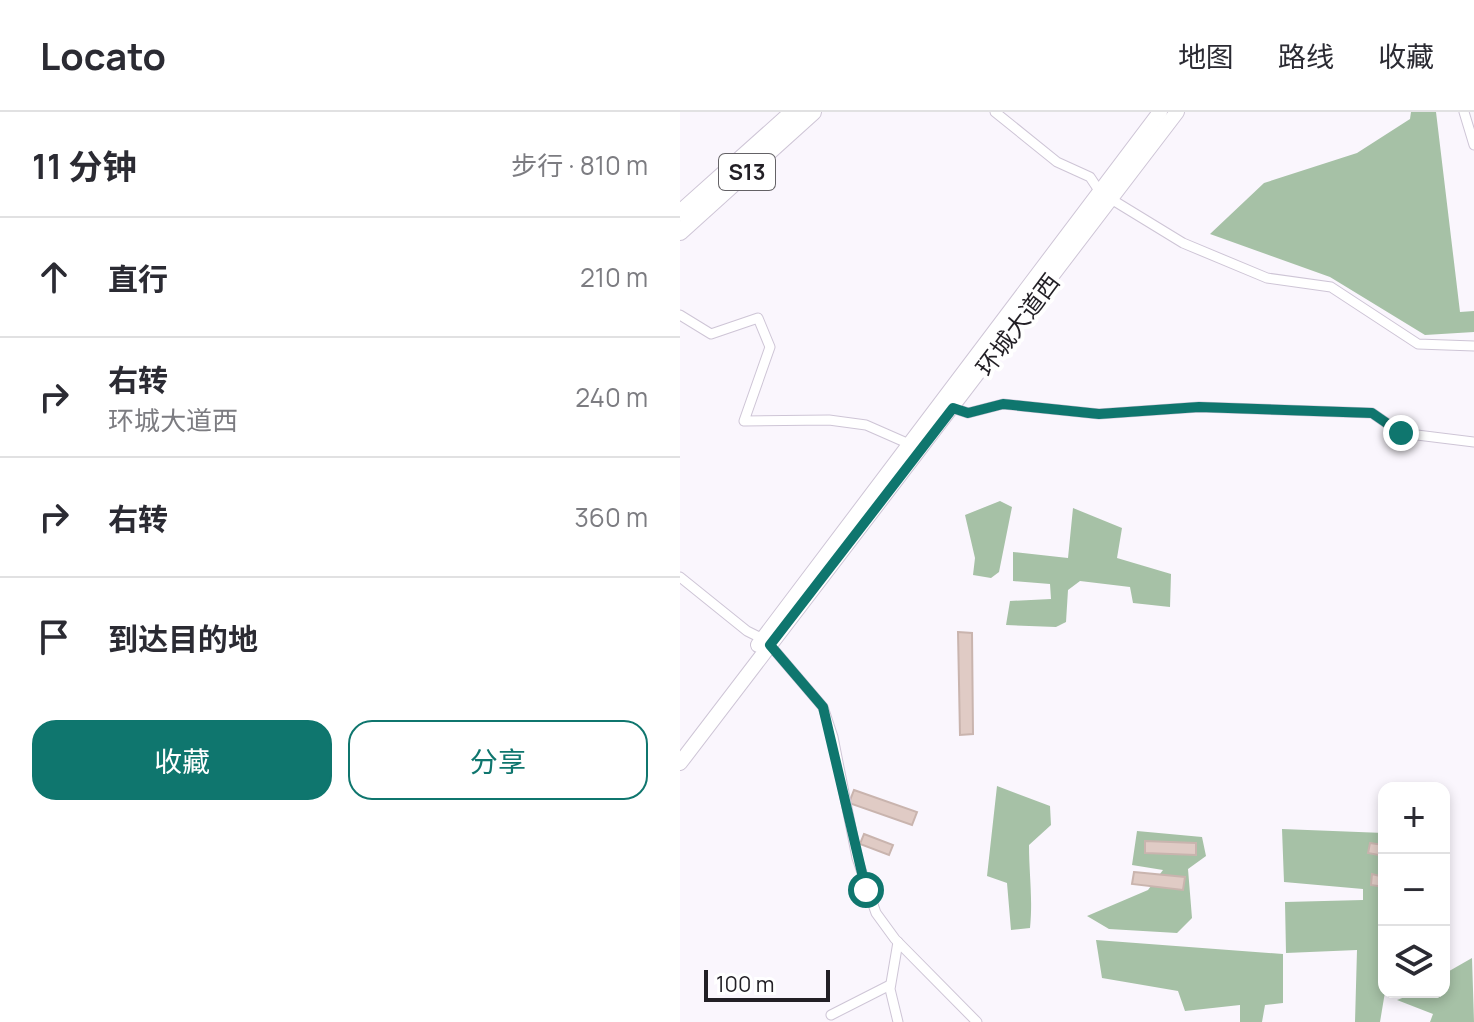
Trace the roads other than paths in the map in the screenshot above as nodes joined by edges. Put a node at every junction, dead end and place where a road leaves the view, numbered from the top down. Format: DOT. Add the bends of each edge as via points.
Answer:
graph roads {
  1 [pos="793,112"];
  2 [pos="813,112"];
  3 [pos="995,112"];
  4 [pos="1160,112"];
  5 [pos="1177,112"];
  6 [pos="1464,112"];
  7 [pos="1474,145"];
  8 [pos="1106,196"];
  9 [pos="680,213"];
  10 [pos="680,232"];
  11 [pos="680,315"];
  12 [pos="1474,346"];
  13 [pos="953,408"];
  14 [pos="1474,442"];
  15 [pos="907,443"];
  16 [pos="680,577"];
  17 [pos="766,642"];
  18 [pos="682,752"];
  19 [pos="898,942"];
  20 [pos="890,985"];
  21 [pos="831,1015"];
  22 [pos="898,1022"];
  23 [pos="977,1022"];
  1 -- 9 [label="highway, S13"];
  2 -- 10 [label="highway, S13"];
  3 -- 8 [label="street" via="1057,162 1090,177"];
  4 -- 8 [label="main road, 环城大道西"];
  5 -- 8 [label="main road, 环城大道西"];
  6 -- 7 [label="street"];
  8 -- 12 [label="street" via="1183,243 1267,278 1331,287 1418,344"];
  8 -- 13 [label="main road, 环城大道西"];
  8 -- 15 [label="main road, 环城大道西"];
  11 -- 15 [label="street" via="711,334 758,318 770,347 744,421 829,420 866,425"];
  13 -- 14 [label="street" via="968,413 1003,404 1099,414 1199,407 1372,413 1401,433"];
  13 -- 17 [label="main road, 环城大道西"];
  15 -- 17 [label="main road, 环城大道西"];
  16 -- 17 [label="street"];
  17 -- 18 [label="main road, 环城大道西"];
  17 -- 19 [label="street" via="823,707 866,890"];
  19 -- 20 [label="street"];
  19 -- 23 [label="street"];
  20 -- 21 [label="street"];
  20 -- 22 [label="street"];
}
